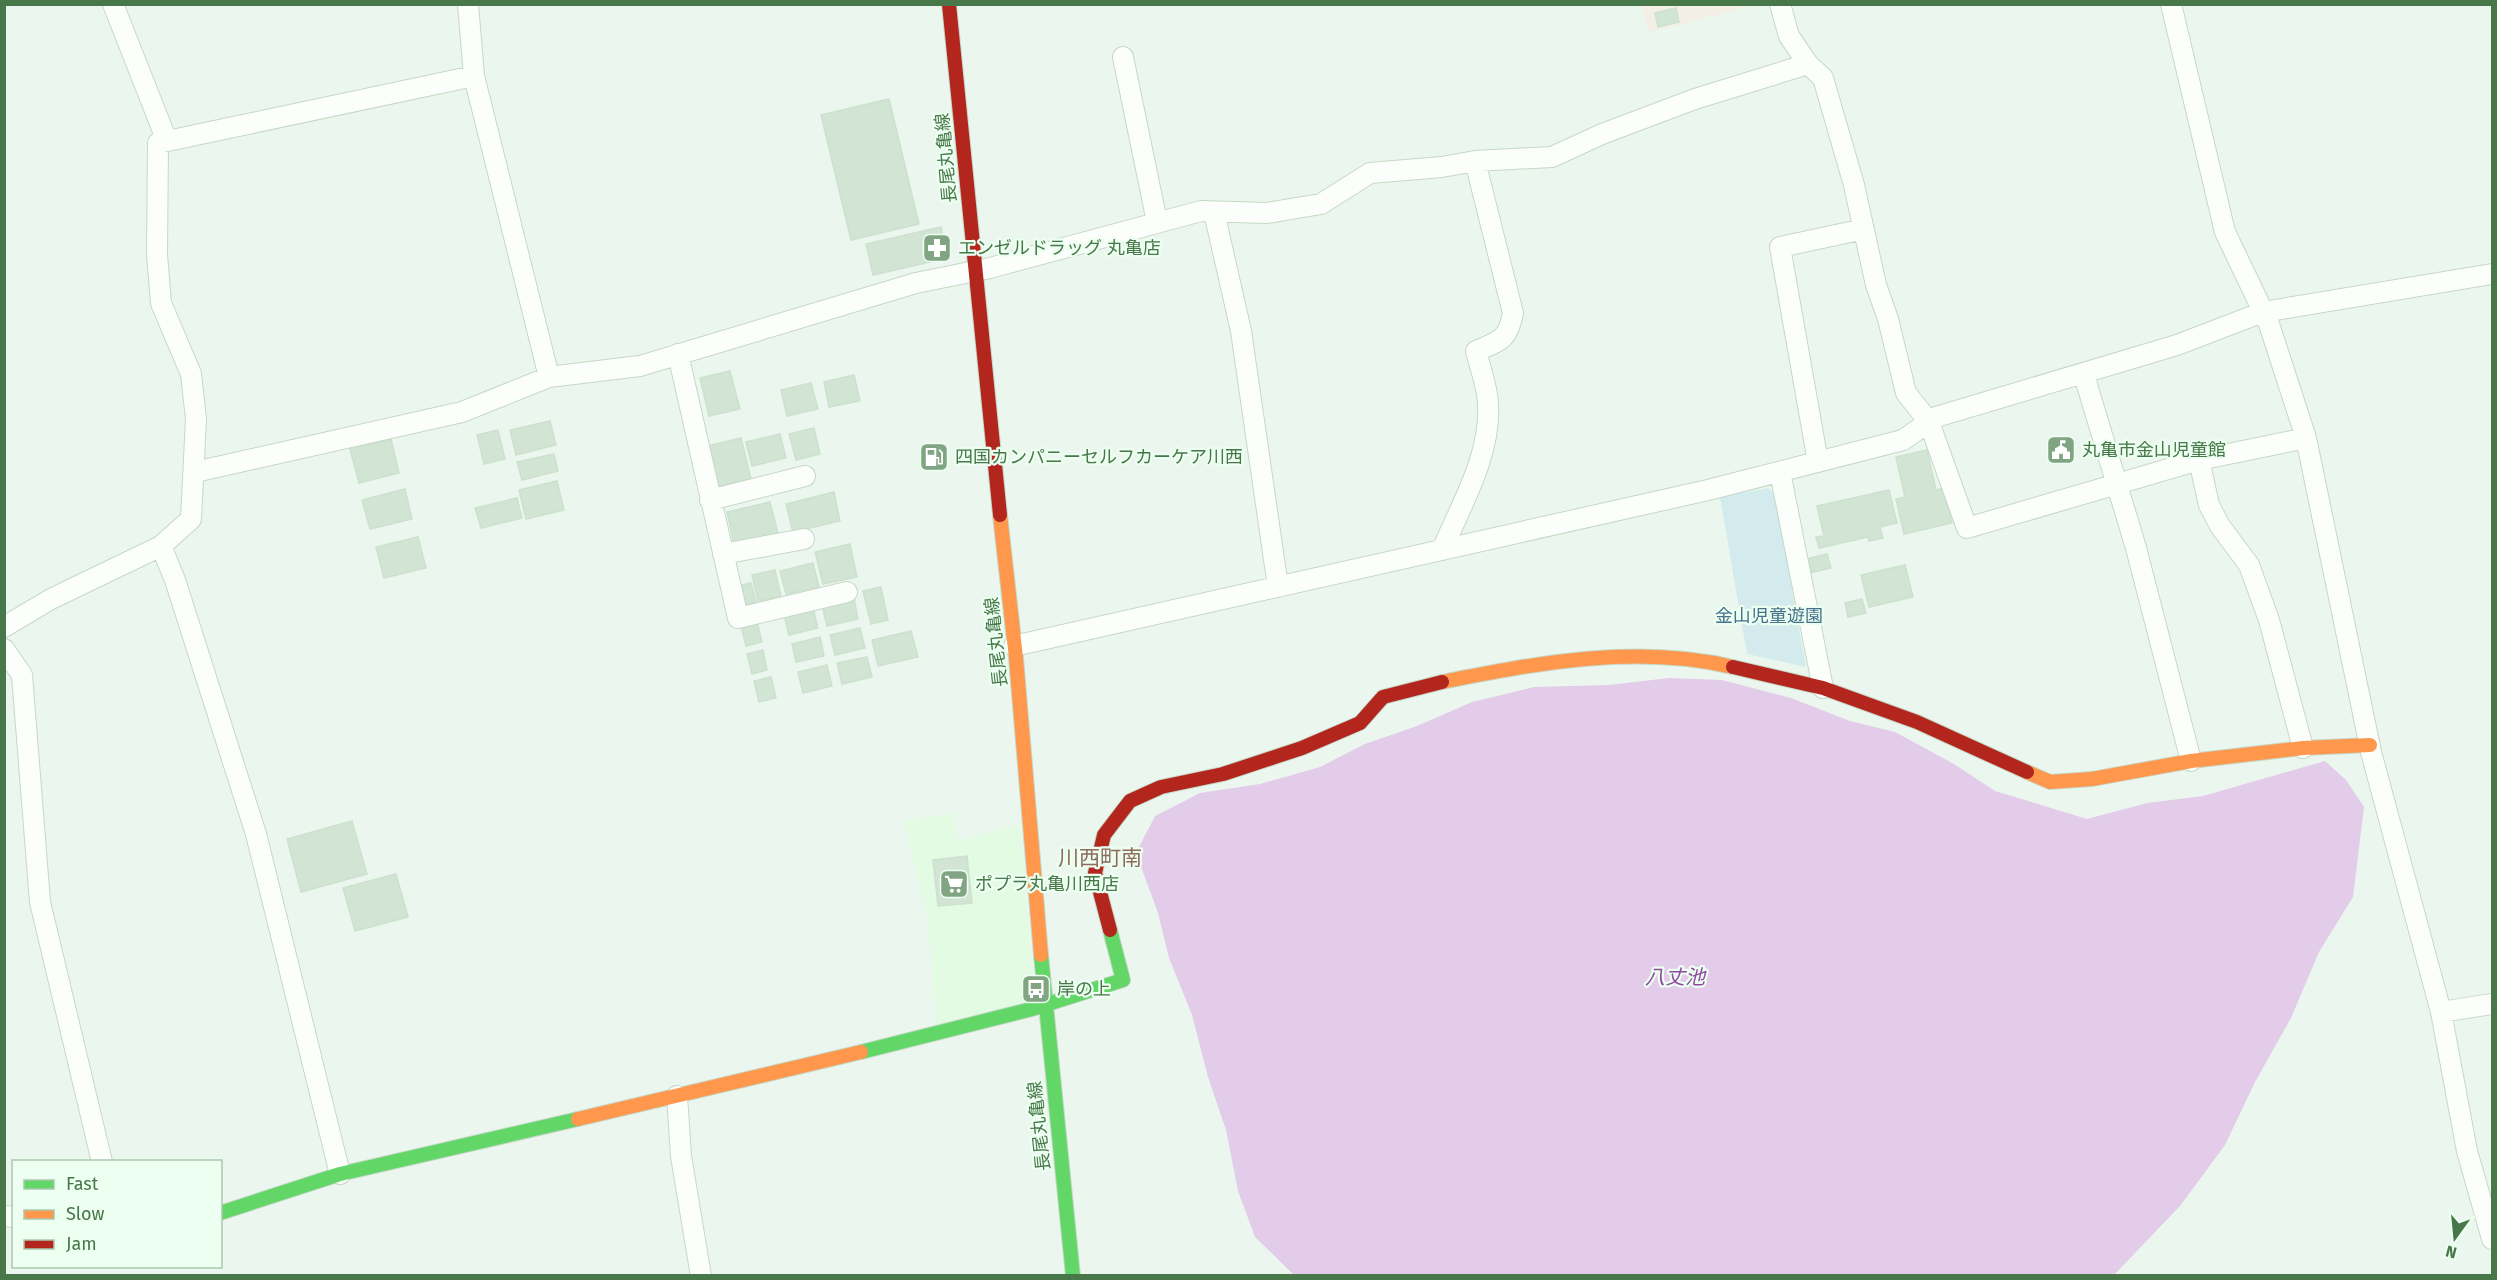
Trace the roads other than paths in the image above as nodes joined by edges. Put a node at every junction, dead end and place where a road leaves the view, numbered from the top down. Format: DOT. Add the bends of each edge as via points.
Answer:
graph roads {
  1 [pos="113,4"];
  2 [pos="468,4"];
  3 [pos="949,4"];
  4 [pos="1780,4"];
  5 [pos="2171,4"];
  6 [pos="1123,57"];
  7 [pos="1808,64"];
  8 [pos="474,76"];
  9 [pos="167,141"];
  10 [pos="1475,160"];
  11 [pos="1214,212"];
  12 [pos="1157,222"];
  13 [pos="1864,229"];
  14 [pos="974,271"];
  15 [pos="2493,274"];
  16 [pos="2263,312"];
  17 [pos="678,354"];
  18 [pos="2084,375"];
  19 [pos="549,377"];
  20 [pos="1929,422"];
  21 [pos="2306,438"];
  22 [pos="2199,460"];
  23 [pos="1818,462"];
  24 [pos="195,472"];
  25 [pos="1780,472"];
  26 [pos="805,476"];
  27 [pos="2117,484"];
  28 [pos="710,500"];
  29 [pos="804,539"];
  30 [pos="161,546"];
  31 [pos="1442,550"];
  32 [pos="723,554"];
  33 [pos="1278,587"];
  34 [pos="847,592"];
  35 [pos="4,627"];
  36 [pos="1014,646"];
  37 [pos="4,649"];
  38 [pos="1823,688"];
  39 [pos="2370,745"];
  40 [pos="2303,748"];
  41 [pos="2191,761"];
  42 [pos="2493,1004"];
  43 [pos="1046,1005"];
  44 [pos="2441,1012"];
  45 [pos="677,1096"];
  46 [pos="102,1160"];
  47 [pos="340,1174"];
  48 [pos="222,1212"];
  49 [pos="2493,1239"];
  50 [pos="701,1275"];
  51 [pos="1073,1275"];
  1 -- 9 [label="street"];
  2 -- 8 [label="street"];
  3 -- 14 [label="street, 長尾丸亀線"];
  4 -- 7 [label="street" via="1789,36"];
  5 -- 16 [label="street" via="2225,232"];
  6 -- 12 [label="street"];
  7 -- 10 [label="street" via="1695,99 1552,157"];
  7 -- 13 [label="street" via="1822,78"];
  8 -- 9 [label="street"];
  8 -- 19 [label="street"];
  9 -- 24 [label="street" via="158,143 156,177 161,303 191,374 196,419"];
  10 -- 11 [label="street" via="1370,173 1321,204 1267,213"];
  10 -- 31 [label="street" via="1513,313 1510,330 1501,341 1476,351 1489,403 1488,424 1477,466"];
  11 -- 12 [label="street" via="1201,211"];
  11 -- 33 [label="street" via="1241,331"];
  12 -- 14 [label="street"];
  13 -- 20 [label="street" via="1906,393"];
  13 -- 23 [label="street" via="1780,247"];
  14 -- 17 [label="street" via="916,283"];
  14 -- 36 [label="street, 長尾丸亀線"];
  15 -- 16 [label="street"];
  16 -- 18 [label="street"];
  16 -- 21 [label="street"];
  17 -- 19 [label="street" via="640,366"];
  17 -- 28 [label="street"];
  18 -- 20 [label="street"];
  18 -- 27 [label="street"];
  19 -- 24 [label="street" via="462,412"];
  20 -- 23 [label="street" via="1903,440"];
  20 -- 27 [label="street" via="1967,528"];
  21 -- 22 [label="street"];
  21 -- 39 [label="street"];
  22 -- 27 [label="street"];
  22 -- 40 [label="street" via="2209,505 2250,565"];
  23 -- 25 [label="street"];
  24 -- 30 [label="street" via="192,519"];
  25 -- 31 [label="street"];
  25 -- 38 [label="street"];
  26 -- 28 [label="street"];
  27 -- 41 [label="street"];
  28 -- 32 [label="street"];
  29 -- 32 [label="street"];
  30 -- 35 [label="street" via="51,599"];
  30 -- 47 [label="street" via="256,834"];
  31 -- 33 [label="street"];
  32 -- 34 [label="street" via="738,618"];
  33 -- 36 [label="street"];
  36 -- 43 [label="street, 長尾丸亀線"];
  37 -- 46 [label="street" via="22,675 40,902"];
  38 -- 41 [label="street" via="1917,722 2050,782 2092,779"];
  38 -- 43 [label="street" via="1712,662 1623,656 1539,663 1383,697 1360,723 1302,748 1223,774 1161,787 1130,801 1104,835 1095,873 1123,980"];
  39 -- 40 [label="street"];
  39 -- 44 [label="street"];
  40 -- 41 [label="street"];
  42 -- 44 [label="street"];
  43 -- 45 [label="street"];
  43 -- 51 [label="street, 長尾丸亀線"];
  44 -- 49 [label="street" via="2467,1151"];
  45 -- 47 [label="street"];
  45 -- 50 [label="street" via="681,1156"];
  47 -- 48 [label="street"];
}
